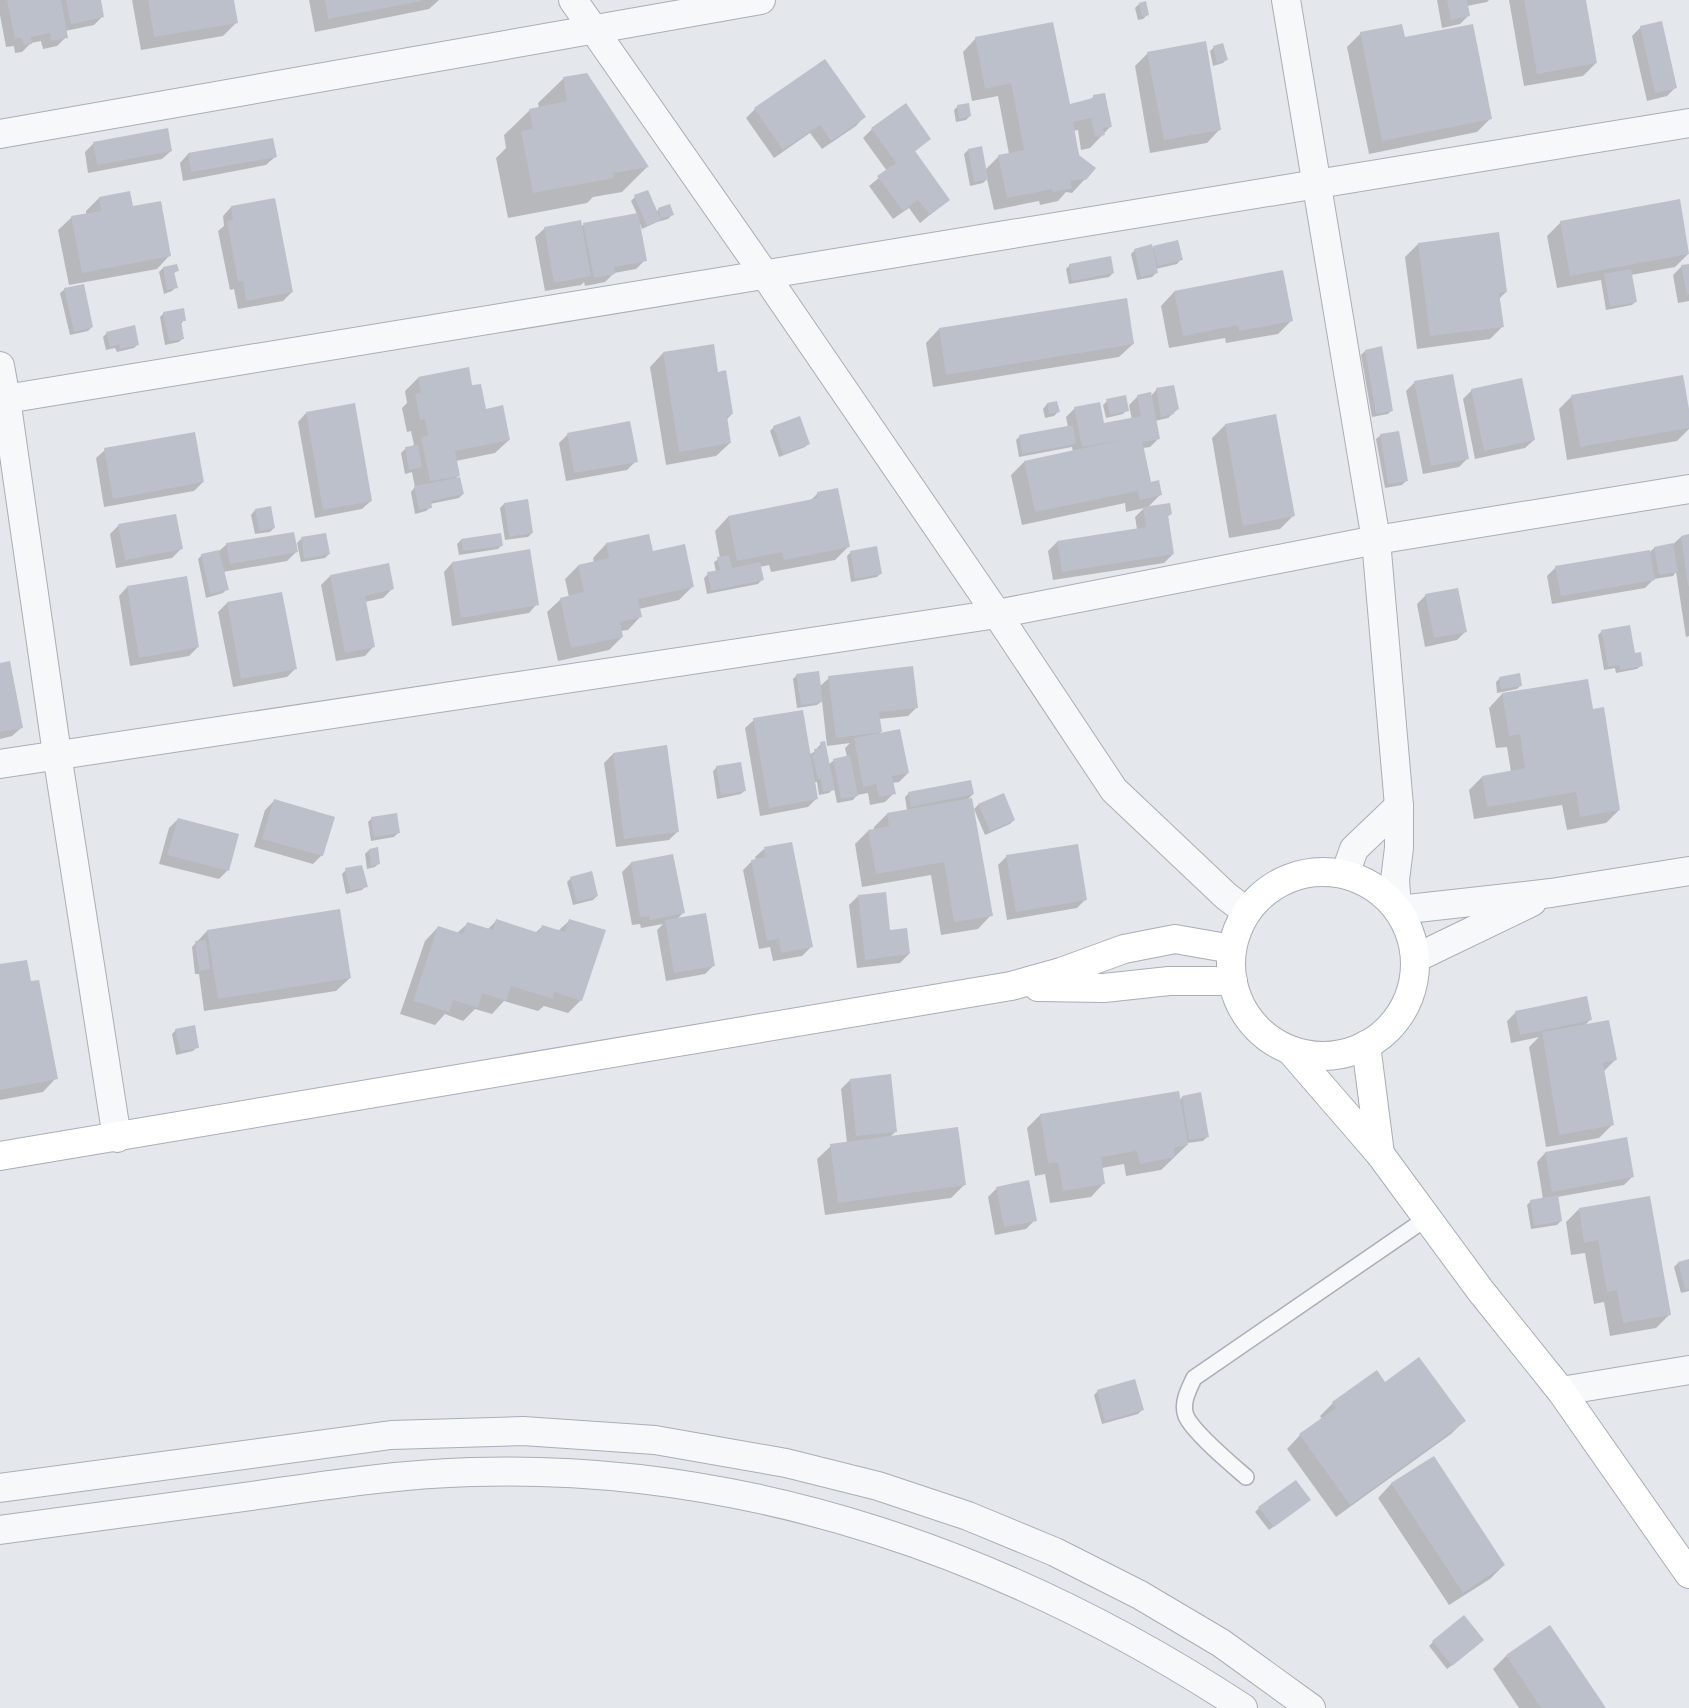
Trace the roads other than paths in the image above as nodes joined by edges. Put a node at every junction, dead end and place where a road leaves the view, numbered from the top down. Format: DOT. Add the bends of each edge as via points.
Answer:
graph roads {
  1 [pos="572,0"];
  2 [pos="761,0"];
  3 [pos="1286,0"];
  4 [pos="593,28"];
  5 [pos="1689,123"];
  6 [pos="0,134"];
  7 [pos="1317,183"];
  8 [pos="765,275"];
  9 [pos="0,366"];
  10 [pos="3,399"];
  11 [pos="1689,489"];
  12 [pos="1376,540"];
  13 [pos="997,614"];
  14 [pos="57,754"];
  15 [pos="0,764"];
  16 [pos="1398,806"];
  17 [pos="1689,870"];
  18 [pos="1345,874"];
  19 [pos="1551,893"];
  20 [pos="1398,908"];
  21 [pos="1247,912"];
  22 [pos="1232,949"];
  23 [pos="1416,958"];
  24 [pos="1233,981"];
  25 [pos="1012,986"];
  26 [pos="1366,1045"];
  27 [pos="1290,1050"];
  28 [pos="117,1138"];
  29 [pos="1380,1154"];
  30 [pos="0,1156"];
  31 [pos="1427,1218"];
  32 [pos="1689,1370"];
  33 [pos="1561,1391"];
  34 [pos="1246,1477"];
  35 [pos="0,1488"];
  36 [pos="0,1530"];
  37 [pos="1689,1574"];
  38 [pos="1114,1581"];
  39 [pos="1178,1617"];
  40 [pos="1094,1620"];
  41 [pos="1157,1654"];
  42 [pos="1243,1708"];
  43 [pos="1311,1708"];
  1 -- 4 [label="street"];
  2 -- 4 [label="street"];
  3 -- 7 [label="street"];
  4 -- 6 [label="street"];
  4 -- 8 [label="street"];
  5 -- 7 [label="street"];
  7 -- 8 [label="street"];
  7 -- 12 [label="street"];
  8 -- 10 [label="street"];
  8 -- 13 [label="street"];
  9 -- 10 [label="street"];
  10 -- 14 [label="street"];
  11 -- 12 [label="street"];
  12 -- 13 [label="street"];
  12 -- 16 [label="street"];
  13 -- 14 [label="street"];
  13 -- 21 [label="street" via="1114,790"];
  14 -- 15 [label="street"];
  14 -- 28 [label="street"];
  16 -- 18 [label="street" via="1354,849"];
  16 -- 20 [label="street" via="1399,848 1395,880"];
  17 -- 19 [label="street"];
  18 -- 20 [label="main road" via="1374,886"];
  18 -- 21 [label="main road" via="1317,872 1290,878 1266,892"];
  19 -- 20 [label="street"];
  19 -- 23 [label="street"];
  20 -- 23 [label="main road" via="1411,933"];
  21 -- 22 [label="main road"];
  22 -- 24 [label="main road"];
  22 -- 25 [label="main road" via="1176,939 1124,949"];
  23 -- 26 [label="main road" via="1414,984 1404,1009 1388,1030"];
  24 -- 25 [label="main road" via="1169,981 1104,988"];
  24 -- 27 [label="main road" via="1240,1003 1253,1023 1270,1039"];
  25 -- 28 [label="main road"];
  26 -- 27 [label="main road" via="1342,1054 1316,1055"];
  26 -- 29 [label="main road"];
  27 -- 29 [label="main road"];
  28 -- 30 [label="main road"];
  29 -- 31 [label="main road"];
  31 -- 33 [label="main road"];
  31 -- 34 [label="lane" via="1194,1378 1186,1396 1185,1414 1194,1428"];
  32 -- 33 [label="street"];
  33 -- 37 [label="main road"];
  35 -- 38 [label="street" via="391,1435 523,1432 655,1440 786,1463 878,1486 968,1516"];
  36 -- 40 [label="street" via="396,1476 550,1472 627,1478 750,1497 811,1510 881,1531 950,1556"];
  38 -- 39 [label="street"];
  38 -- 40 [label="street"];
  39 -- 41 [label="street"];
  39 -- 43 [label="street" via="1221,1643"];
  40 -- 41 [label="street"];
  41 -- 42 [label="street"];
}
